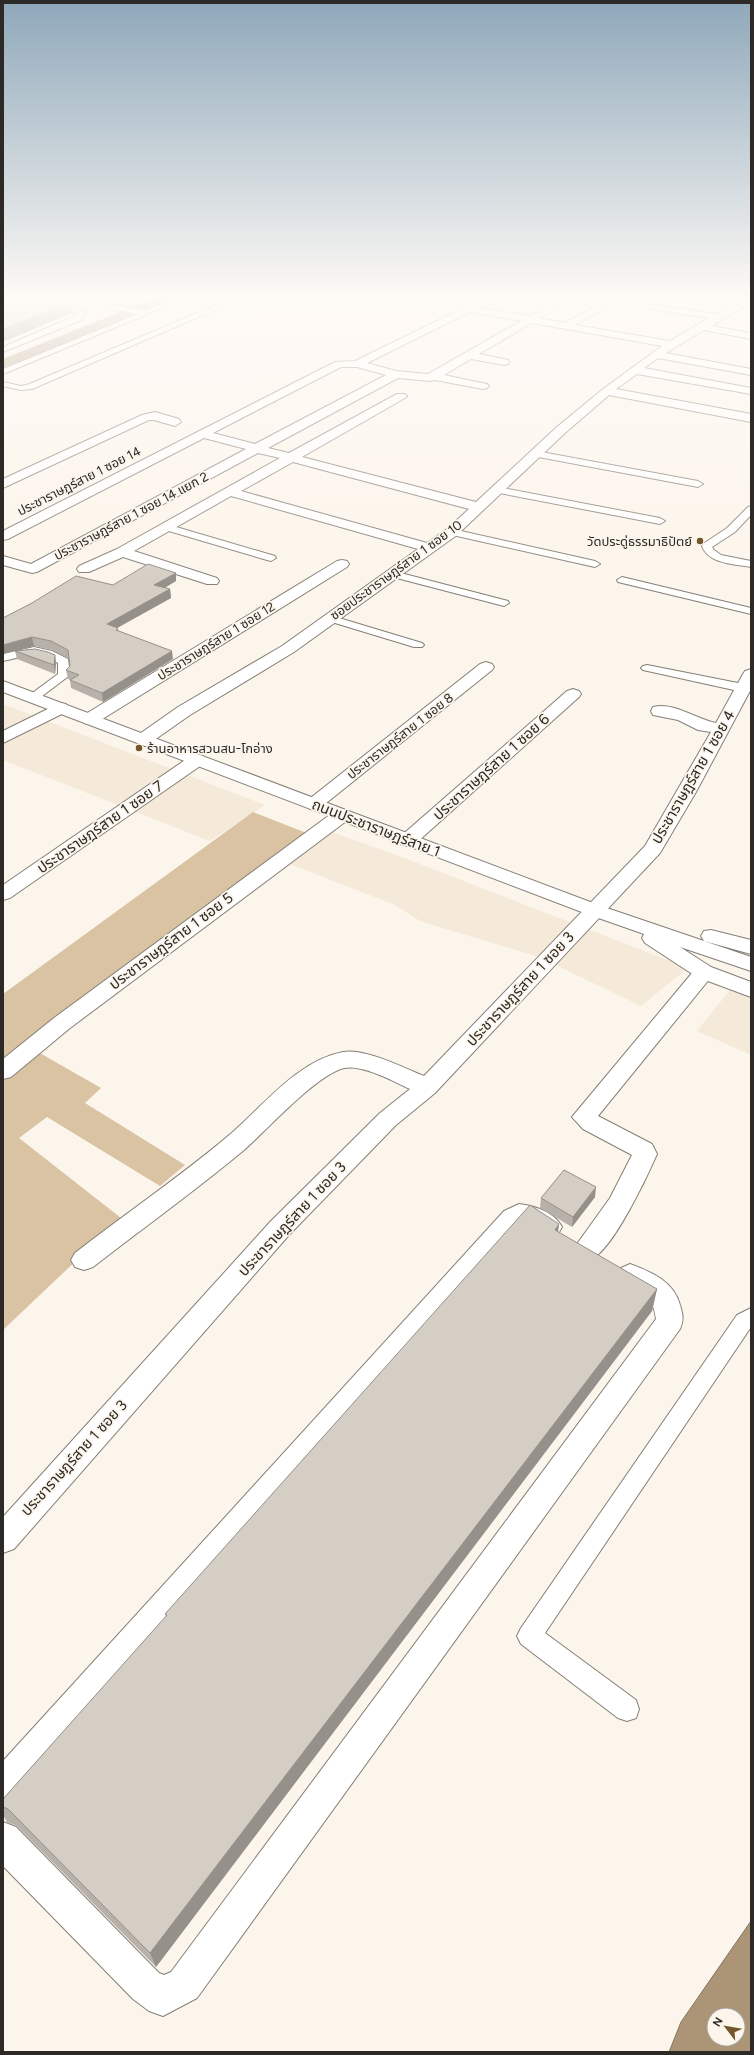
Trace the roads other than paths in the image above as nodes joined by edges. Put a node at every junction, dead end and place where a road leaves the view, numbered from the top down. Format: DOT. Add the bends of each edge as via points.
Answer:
graph roads {
  1 [pos="284,392"];
  2 [pos="363,392"];
  3 [pos="607,392"];
  4 [pos="613,392"];
  5 [pos="401,396"];
  6 [pos="751,418"];
  7 [pos="175,422"];
  8 [pos="202,434"];
  9 [pos="257,449"];
  10 [pos="536,454"];
  11 [pos="292,458"];
  12 [pos="3,484"];
  13 [pos="698,484"];
  14 [pos="497,490"];
  15 [pos="231,492"];
  16 [pos="479,507"];
  17 [pos="751,509"];
  18 [pos="746,520"];
  19 [pos="660,521"];
  20 [pos="166,527"];
  21 [pos="452,532"];
  22 [pos="3,536"];
  23 [pos="429,548"];
  24 [pos="122,552"];
  25 [pos="271,558"];
  26 [pos="3,560"];
  27 [pos="342,564"];
  28 [pos="595,564"];
  29 [pos="751,564"];
  30 [pos="84,569"];
  31 [pos="393,574"];
  32 [pos="622,580"];
  33 [pos="212,581"];
  34 [pos="504,603"];
  35 [pos="751,611"];
  36 [pos="329,618"];
  37 [pos="418,645"];
  38 [pos="3,658"];
  39 [pos="486,668"];
  40 [pos="647,668"];
  41 [pos="747,681"];
  42 [pos="3,686"];
  43 [pos="573,694"];
  44 [pos="33,697"];
  45 [pos="60,708"];
  46 [pos="659,711"];
  47 [pos="90,719"];
  48 [pos="721,729"];
  49 [pos="3,738"];
  50 [pos="144,739"];
  51 [pos="197,760"];
  52 [pos="314,804"];
  53 [pos="342,815"];
  54 [pos="408,840"];
  55 [pos="3,894"];
  56 [pos="594,910"];
  57 [pos="636,925"];
  58 [pos="751,947"];
  59 [pos="751,964"];
  60 [pos="704,972"];
  61 [pos="751,990"];
  62 [pos="3,1071"];
  63 [pos="427,1087"];
  64 [pos="585,1251"];
  65 [pos="84,1260"];
  66 [pos="751,1316"];
  67 [pos="3,1539"];
  68 [pos="627,1709"];
  69 [pos="3,1788"];
  70 [pos="3,1840"];
  1 -- 8 [label="street, ประชาราษฎร์สาย 1 ซอย 14"];
  2 -- 9 [label="street, ประชาราษฎร์สาย 1 ซอย 14 แยก 2"];
  3 -- 10 [label="street, ซอยประชาราษฎร์สาย 1 ซอย 10"];
  4 -- 6 [label="street"];
  5 -- 11 [label="street"];
  7 -- 12 [label="street" via="155,416 146,417"];
  8 -- 9 [label="street"];
  8 -- 22 [label="street, ประชาราษฎร์สาย 1 ซอย 14"];
  9 -- 11 [label="street"];
  9 -- 26 [label="street, ประชาราษฎร์สาย 1 ซอย 14 แยก 2" via="32,569"];
  10 -- 13 [label="lane"];
  10 -- 14 [label="street, ซอยประชาราษฎร์สาย 1 ซอย 10"];
  11 -- 15 [label="street"];
  11 -- 16 [label="street"];
  14 -- 16 [label="street, ซอยประชาราษฎร์สาย 1 ซอย 10"];
  14 -- 19 [label="lane"];
  15 -- 20 [label="street"];
  15 -- 23 [label="street"];
  16 -- 21 [label="street, ซอยประชาราษฎร์สาย 1 ซอย 10"];
  17 -- 18 [label="lane"];
  18 -- 29 [label="lane" via="707,546 709,552 718,557"];
  20 -- 24 [label="street"];
  20 -- 25 [label="lane"];
  21 -- 23 [label="street, ซอยประชาราษฎร์สาย 1 ซอย 10"];
  21 -- 28 [label="lane"];
  23 -- 31 [label="street, ซอยประชาราษฎร์สาย 1 ซอย 10"];
  24 -- 30 [label="street"];
  24 -- 33 [label="street"];
  27 -- 47 [label="street, ประชาราษฎร์สาย 1 ซอย 12"];
  31 -- 34 [label="lane"];
  31 -- 36 [label="street, ซอยประชาราษฎร์สาย 1 ซอย 10"];
  32 -- 35 [label="lane"];
  36 -- 37 [label="lane"];
  36 -- 50 [label="street, ซอยประชาราษฎร์สาย 1 ซอย 10" via="288,649 184,711"];
  38 -- 44 [label="lane" via="22,651 36,650 64,661 64,675"];
  39 -- 52 [label="street, ประชาราษฎร์สาย 1 ซอย 8"];
  40 -- 41 [label="lane"];
  41 -- 48 [label="street, ประชาราษฎร์สาย 1 ซอย 4"];
  42 -- 44 [label="street, ถนนประชาราษฎร์สาย 1"];
  43 -- 54 [label="street, ประชาราษฎร์สาย 1 ซอย 6"];
  44 -- 45 [label="street, ถนนประชาราษฎร์สาย 1"];
  45 -- 47 [label="street, ถนนประชาราษฎร์สาย 1"];
  45 -- 49 [label="street"];
  46 -- 48 [label="street"];
  47 -- 50 [label="street, ถนนประชาราษฎร์สาย 1"];
  48 -- 56 [label="street, ประชาราษฎร์สาย 1 ซอย 4" via="653,849"];
  50 -- 51 [label="street, ถนนประชาราษฎร์สาย 1"];
  51 -- 52 [label="street, ถนนประชาราษฎร์สาย 1"];
  51 -- 55 [label="street, ประชาราษฎร์สาย 1 ซอย 7"];
  52 -- 53 [label="street, ถนนประชาราษฎร์สาย 1"];
  53 -- 54 [label="street, ถนนประชาราษฎร์สาย 1"];
  53 -- 62 [label="street, ประชาราษฎร์สาย 1 ซอย 5" via="62,1023"];
  54 -- 56 [label="street, ถนนประชาราษฎร์สาย 1"];
  56 -- 57 [label="street, ถนนประชาราษฎร์สาย 1"];
  56 -- 63 [label="street, ประชาราษฎร์สาย 1 ซอย 3"];
  57 -- 58 [label="street" via="716,937"];
  57 -- 59 [label="street, ถนนประชาราษฎร์สาย 1"];
  57 -- 60 [label="street" via="662,946"];
  60 -- 61 [label="street"];
  60 -- 64 [label="street" via="584,1117 643,1150 645,1154 626,1194 599,1236"];
  63 -- 65 [label="street" via="362,1062 344,1060 320,1069 235,1143"];
  63 -- 67 [label="street, ประชาราษฎร์สาย 1 ซอย 3" via="388,1119 280,1228"];
  64 -- 69 [label="street" via="530,1215 519,1214 513,1218"];
  64 -- 70 [label="street" via="660,1291 669,1304 670,1321 184,1985 163,1997 146,1986"];
  66 -- 68 [label="lane" via="744,1321 529,1636"];
}
